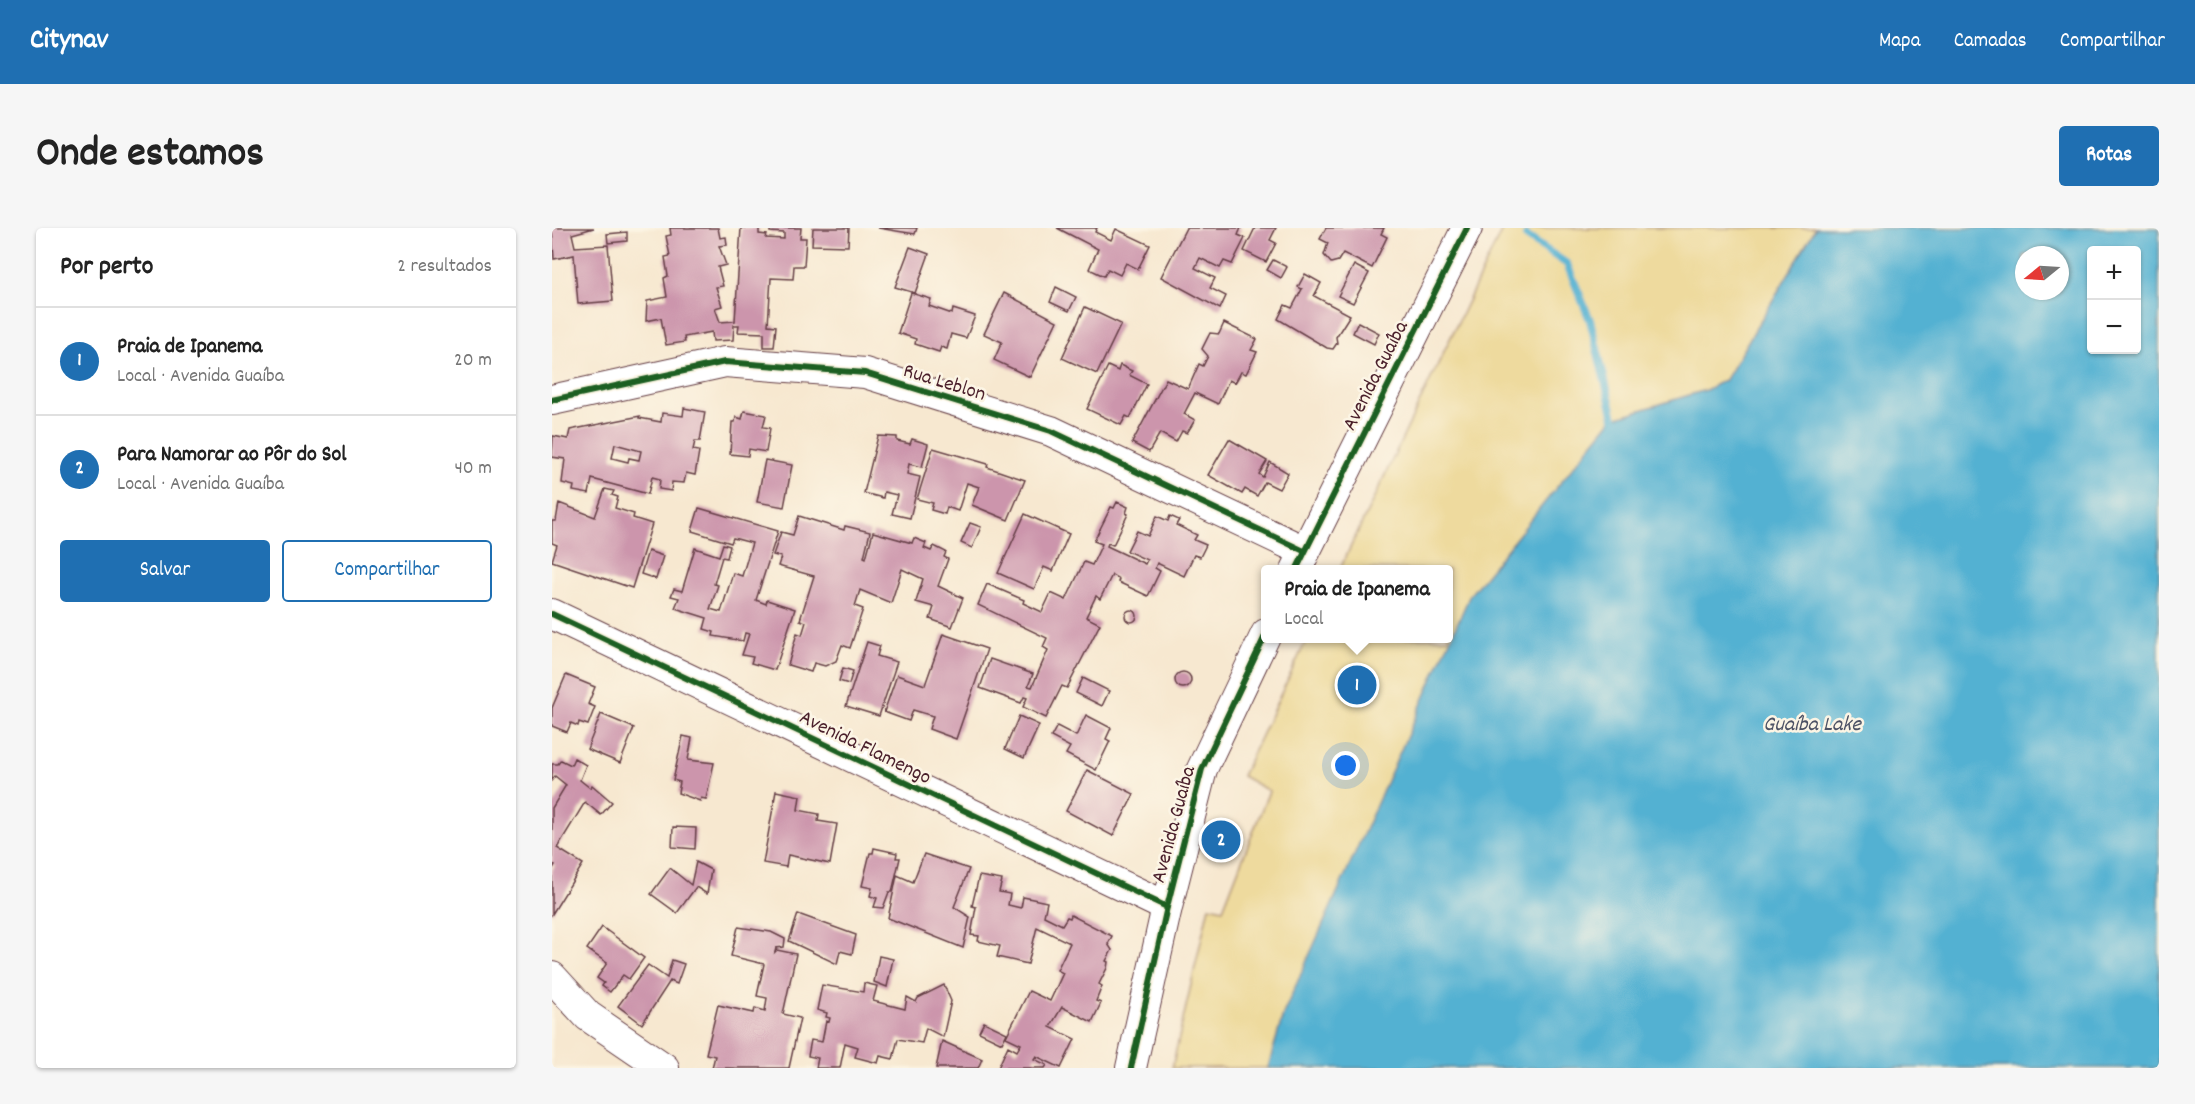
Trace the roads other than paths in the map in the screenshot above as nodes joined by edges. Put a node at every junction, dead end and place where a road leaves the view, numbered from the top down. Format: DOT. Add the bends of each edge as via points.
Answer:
graph roads {
  1 [pos="1467,228"];
  2 [pos="552,400"];
  3 [pos="1300,560"];
  4 [pos="552,614"];
  5 [pos="1262,643"];
  6 [pos="1167,907"];
  7 [pos="552,977"];
  8 [pos="664,1068"];
  9 [pos="1131,1068"];
  1 -- 3 [label="street, Avenida Guaíba"];
  2 -- 3 [label="street, Rua Leblon" via="726,362 865,373 1051,431"];
  4 -- 6 [label="street, Avenida Flamengo"];
  5 -- 6 [label="street, Avenida Guaíba" via="1202,770"];
  6 -- 9 [label="street, Avenida Guaíba"];
  7 -- 8 [label="street" via="588,1016"];
}
